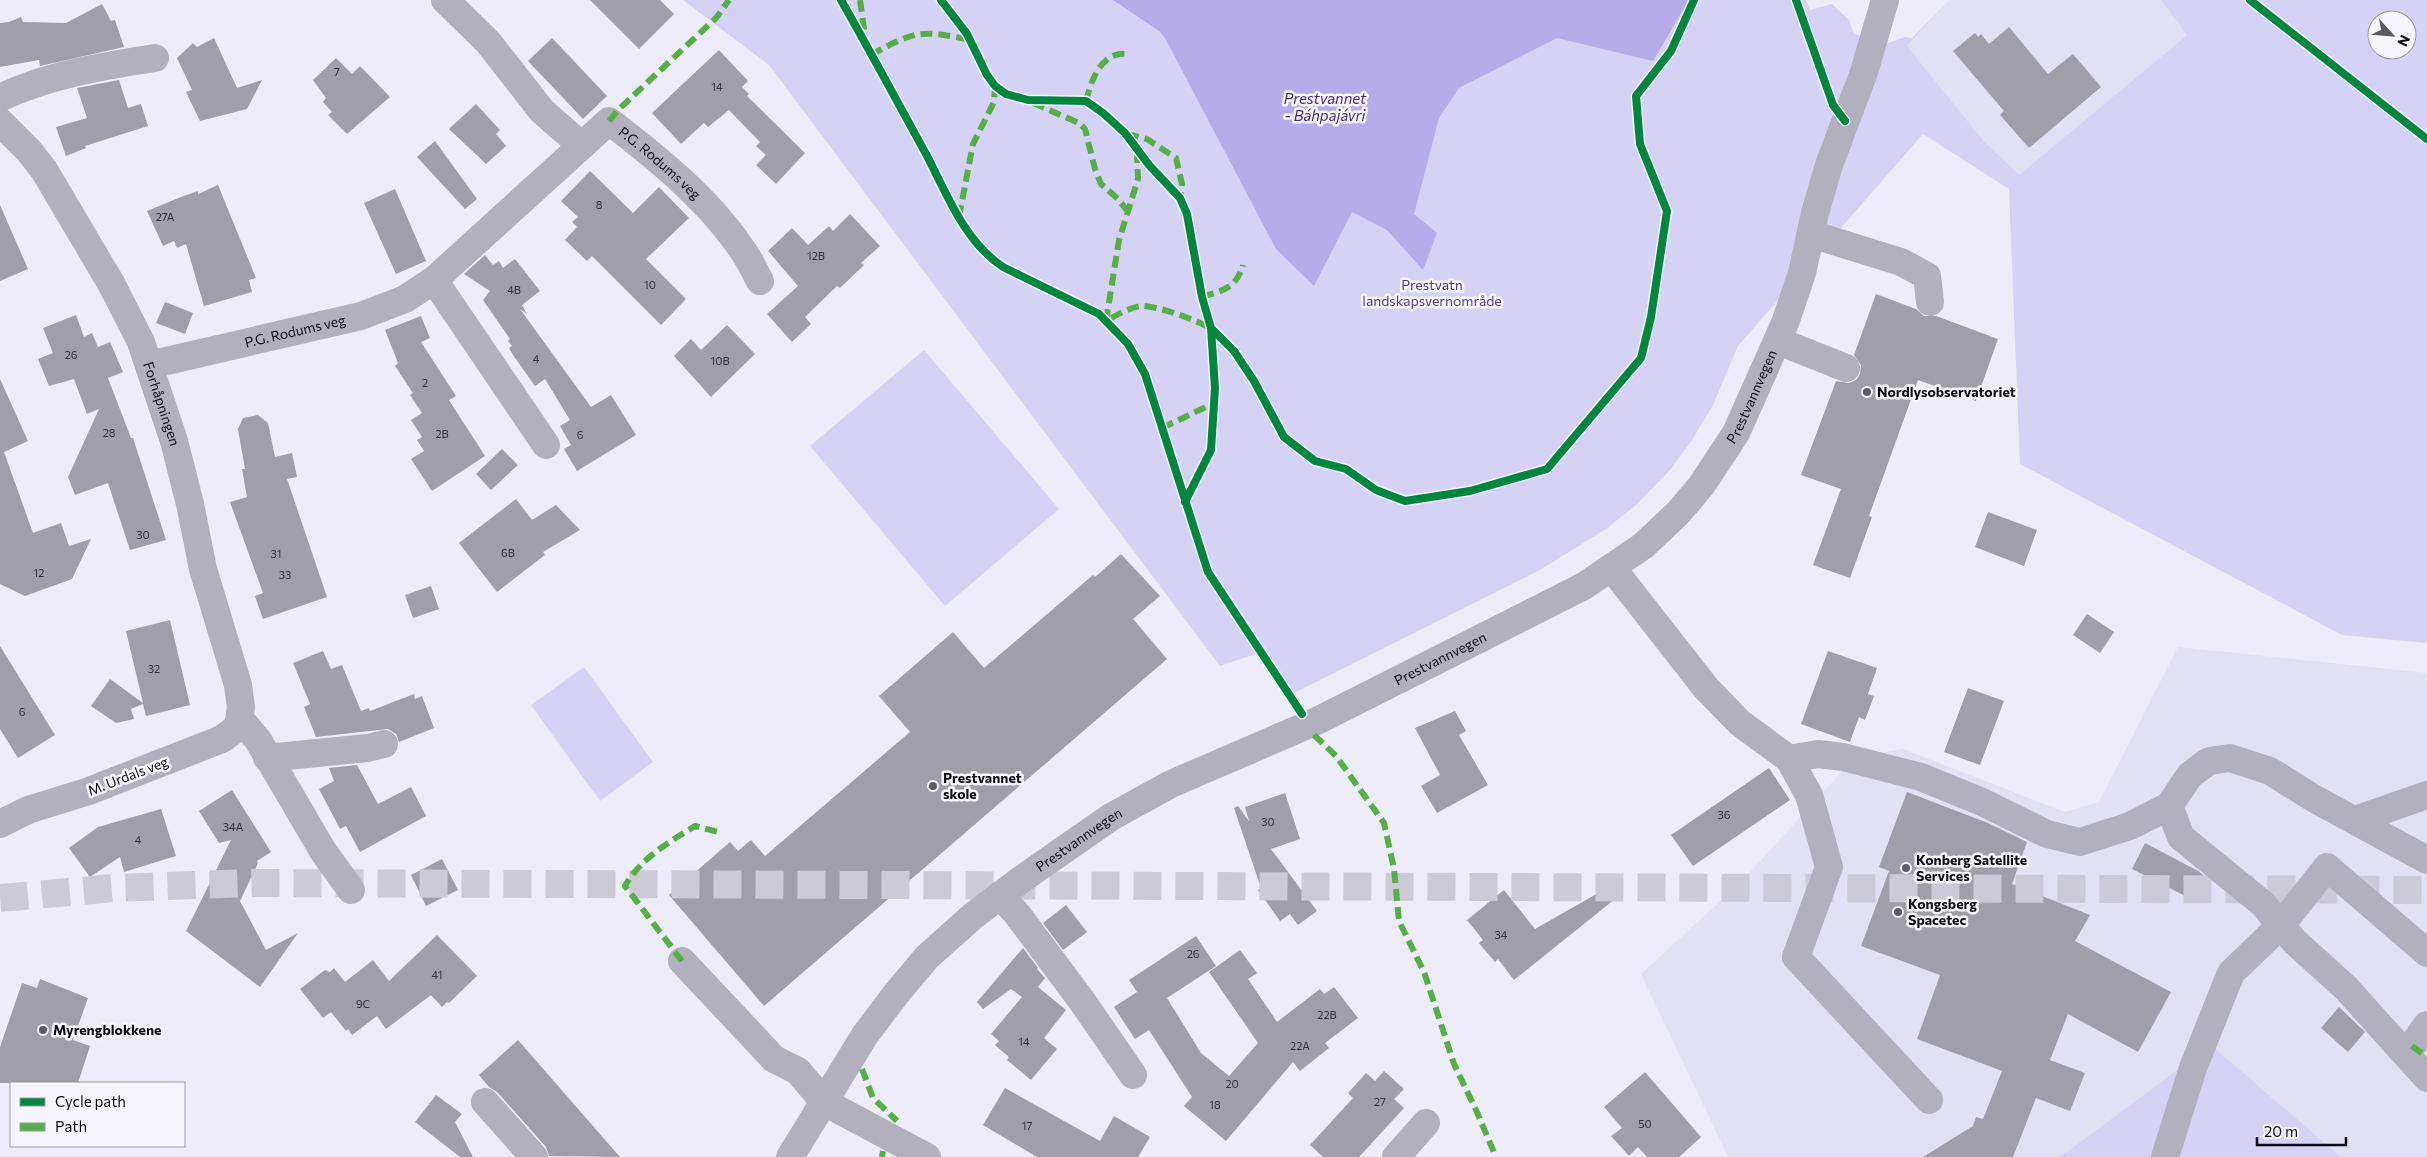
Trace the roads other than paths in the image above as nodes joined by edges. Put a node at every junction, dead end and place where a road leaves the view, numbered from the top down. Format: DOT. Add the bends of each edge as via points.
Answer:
graph roads {
  1 [pos="445,0"];
  2 [pos="1885,0"];
  3 [pos="155,58"];
  4 [pos="0,98"];
  5 [pos="0,122"];
  6 [pos="582,145"];
  7 [pos="1811,234"];
  8 [pos="434,280"];
  9 [pos="760,281"];
  10 [pos="1930,302"];
  11 [pos="1778,341"];
  12 [pos="149,365"];
  13 [pos="1846,368"];
  14 [pos="546,445"];
  15 [pos="1612,568"];
  16 [pos="240,719"];
  17 [pos="384,744"];
  18 [pos="267,758"];
  19 [pos="1789,760"];
  20 [pos="2427,795"];
  21 [pos="2169,806"];
  22 [pos="3,816"];
  23 [pos="2355,820"];
  24 [pos="2427,860"];
  25 [pos="351,890"];
  26 [pos="1000,895"];
  27 [pos="2281,925"];
  28 [pos="2427,953"];
  29 [pos="682,960"];
  30 [pos="2427,1026"];
  31 [pos="2401,1049"];
  32 [pos="1133,1075"];
  33 [pos="2427,1078"];
  34 [pos="1929,1100"];
  35 [pos="485,1102"];
  36 [pos="824,1102"];
  37 [pos="1426,1123"];
  38 [pos="534,1157"];
  39 [pos="790,1157"];
  40 [pos="927,1157"];
  41 [pos="1396,1157"];
  42 [pos="2165,1157"];
  1 -- 6 [label="street" via="488,42 542,111"];
  2 -- 7 [label="street, Prestvannvegen" via="1864,72 1825,179"];
  3 -- 4 [label="street" via="65,76"];
  5 -- 12 [label="street, Forhåpningen" via="29,151 66,205 112,285"];
  6 -- 8 [label="street, P.G. Rodums veg"];
  6 -- 9 [label="street, P.G. Rodums veg" via="609,122 654,155 733,237"];
  7 -- 10 [label="street" via="1901,262 1927,276"];
  7 -- 11 [label="street, Prestvannvegen" via="1802,273"];
  8 -- 12 [label="street, P.G. Rodums veg" via="406,299 361,316"];
  8 -- 14 [label="street"];
  11 -- 13 [label="street"];
  11 -- 15 [label="street, Prestvannvegen" via="1736,434 1701,486 1678,514"];
  12 -- 16 [label="street, Forhåpningen" via="174,441 204,569 238,685 242,707"];
  15 -- 19 [label="street" via="1706,688 1740,723"];
  15 -- 26 [label="street, Prestvannvegen" via="1540,609 1316,721 1171,784 1111,817"];
  16 -- 18 [label="street" via="258,740"];
  16 -- 22 [label="street, M. Urdals veg" via="238,727 222,738 88,791"];
  17 -- 18 [label="street"];
  18 -- 25 [label="street" via="323,851"];
  19 -- 21 [label="street" via="1818,754 1843,757 1921,777 2047,834 2080,842 2130,826"];
  19 -- 34 [label="street" via="1809,795 1829,867 1796,957"];
  20 -- 23 [label="street"];
  21 -- 23 [label="street" via="2190,775 2209,761 2230,758 2270,771"];
  21 -- 27 [label="street" via="2181,837 2263,904"];
  23 -- 24 [label="street"];
  26 -- 32 [label="street" via="1082,1001"];
  26 -- 36 [label="street, Prestvannvegen" via="928,957 896,994 865,1035"];
  27 -- 28 [label="street" via="2327,867"];
  27 -- 31 [label="street" via="2346,988"];
  27 -- 42 [label="street" via="2231,973 2193,1068"];
  29 -- 36 [label="street" via="774,1059 798,1071"];
  30 -- 31 [label="street" via="2412,1046"];
  31 -- 33 [label="street"];
  35 -- 38 [label="street"];
  36 -- 39 [label="street, Prestvannvegen"];
  36 -- 40 [label="street"];
  37 -- 41 [label="street"];
}
